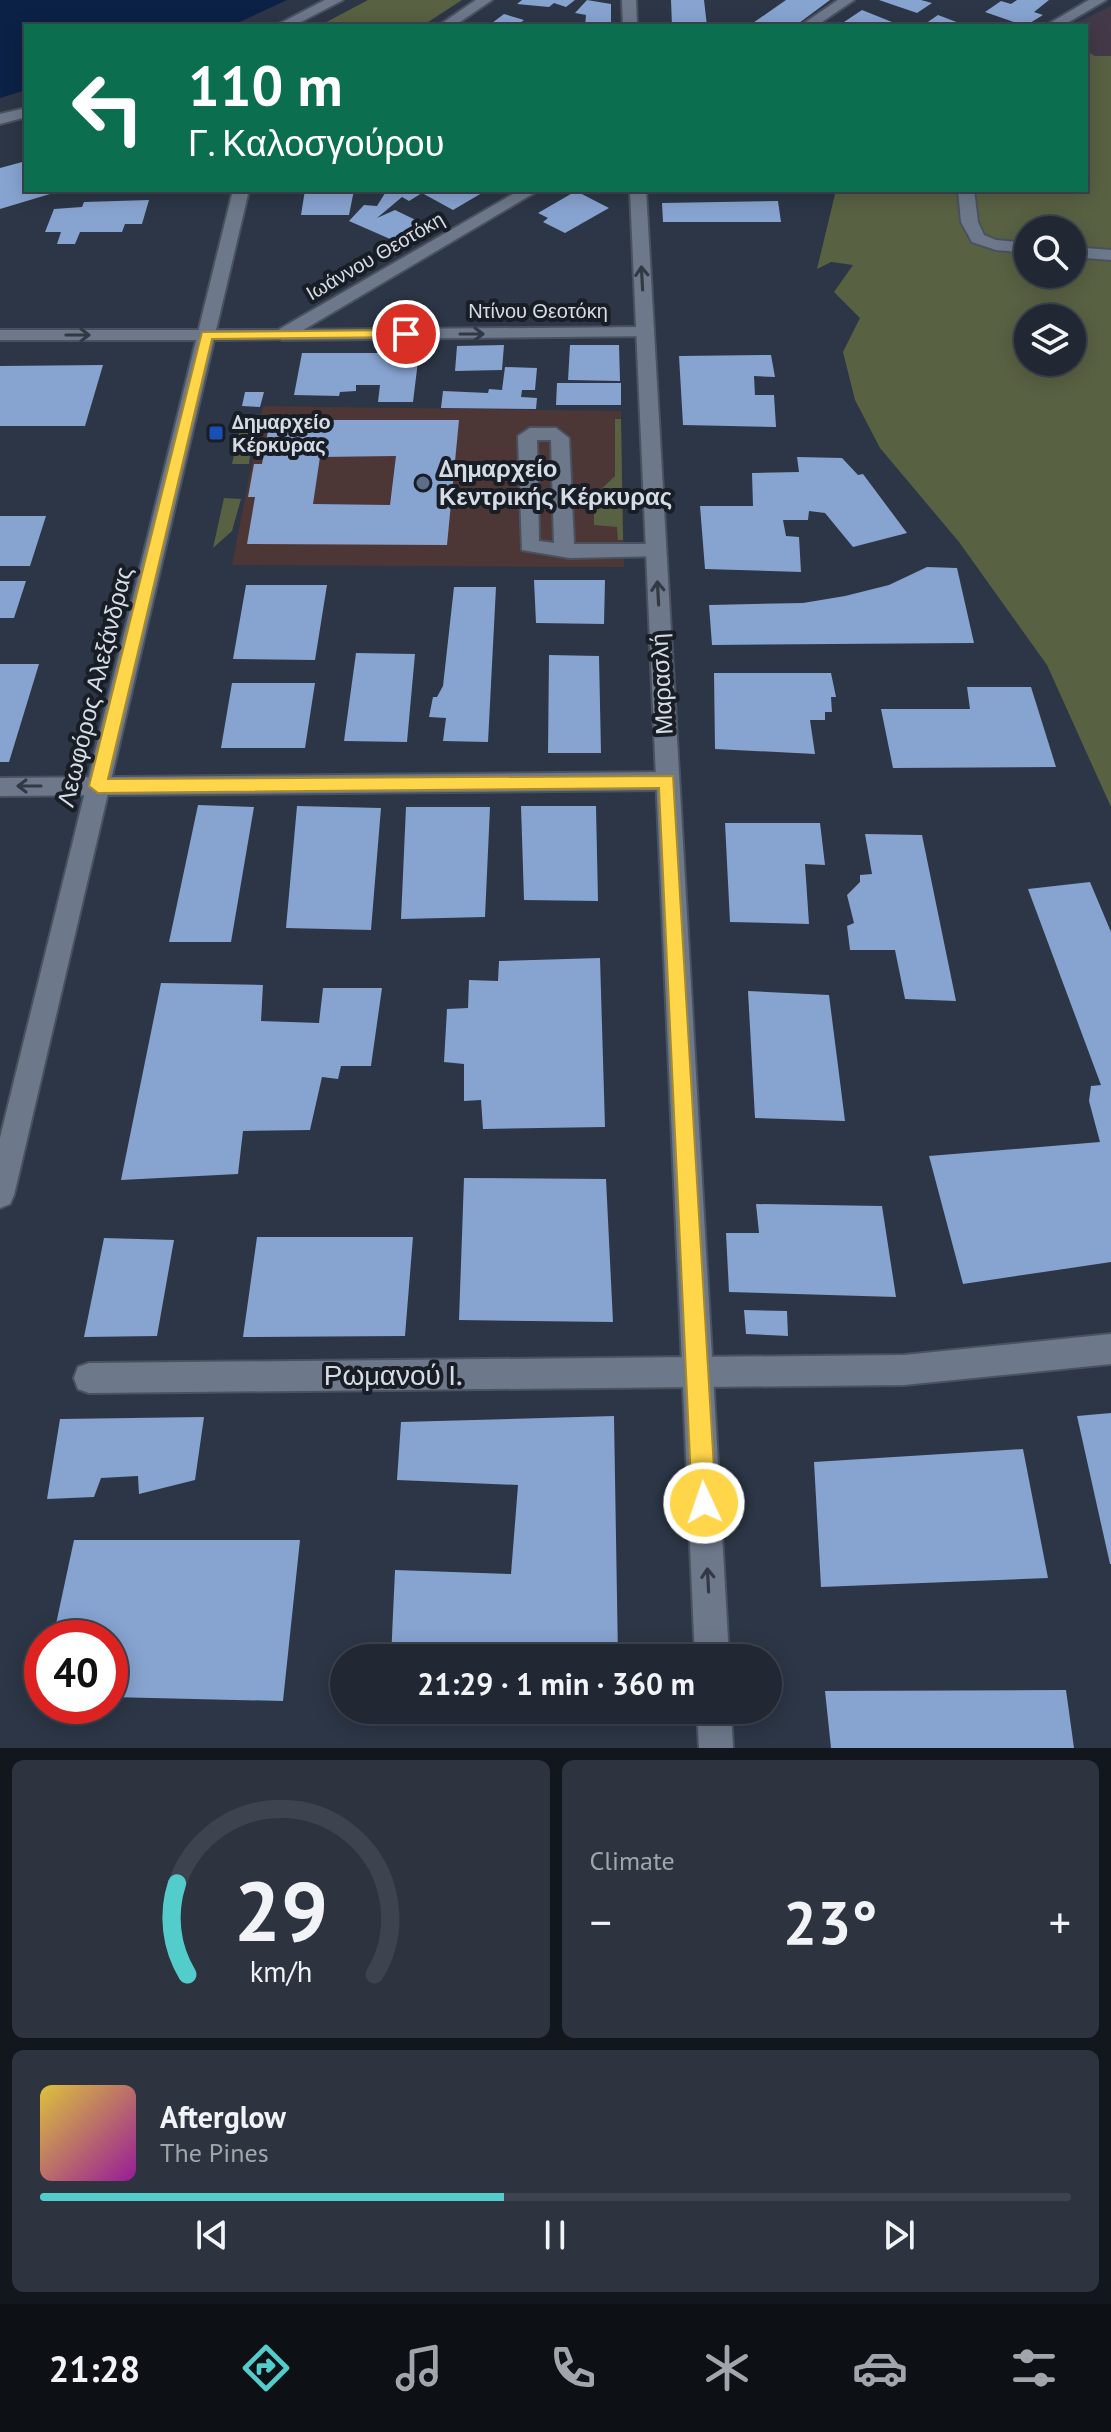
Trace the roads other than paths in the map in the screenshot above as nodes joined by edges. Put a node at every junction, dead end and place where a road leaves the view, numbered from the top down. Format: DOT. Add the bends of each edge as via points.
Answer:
graph roads {
  1 [pos="336,0"];
  2 [pos="485,0"];
  3 [pos="629,0"];
  4 [pos="847,0"];
  5 [pos="1099,0"];
  6 [pos="286,24"];
  7 [pos="448,24"];
  8 [pos="630,24"];
  9 [pos="810,24"];
  10 [pos="1056,24"];
  11 [pos="24,113"];
  12 [pos="0,119"];
  13 [pos="241,192"];
  14 [pos="528,192"];
  15 [pos="638,192"];
  16 [pos="966,192"];
  17 [pos="1014,247"];
  18 [pos="1086,253"];
  19 [pos="1111,255"];
  20 [pos="645,332"];
  21 [pos="0,335"];
  22 [pos="206,335"];
  23 [pos="282,335"];
  24 [pos="564,549"];
  25 [pos="656,551"];
  26 [pos="667,781"];
  27 [pos="98,786"];
  28 [pos="0,787"];
  29 [pos="0,1195"];
  30 [pos="1111,1349"];
  31 [pos="697,1372"];
  32 [pos="89,1378"];
  33 [pos="711,1644"];
  34 [pos="715,1724"];
  35 [pos="716,1748"];
  1 -- 6 [label="street"];
  2 -- 7 [label="street"];
  3 -- 8 [label="street"];
  4 -- 9 [label="street"];
  5 -- 10 [label="street"];
  11 -- 12 [label="street"];
  13 -- 22 [label="street, Λεωφόρος Αλεξάνδρας"];
  14 -- 23 [label="street, Ιωάννου Θεοτόκη"];
  20 -- 15 [label="street, Μαρασλή, one-way"];
  16 -- 17 [label="street" via="968,226 975,238"];
  18 -- 19 [label="street"];
  23 -- 20 [label="street, Ντίνου Θεοτόκη, one-way"];
  20 -- 25 [label="street, Μαρασλή"];
  21 -- 22 [label="street, Ντίνου Θεοτόκη, one-way"];
  22 -- 23 [label="street, Ντίνου Θεοτόκη"];
  22 -- 27 [label="street, Λεωφόρος Αλεξάνδρας"];
  24 -- 24 [label="street" via="529,545 530,434 560,438"];
  24 -- 25 [label="street"];
  26 -- 25 [label="street, Μαρασλή, one-way"];
  26 -- 27 [label="street"];
  26 -- 31 [label="street, Μαρασλή"];
  27 -- 28 [label="street, one-way"];
  27 -- 29 [label="street, Λεωφόρος Αλεξάνδρας"];
  30 -- 31 [label="street, Ρωμανού Ι." via="904,1370"];
  31 -- 32 [label="street, Ρωμανού Ι."];
  33 -- 31 [label="street, Μαρασλή, one-way"];
  34 -- 35 [label="street"];
}
